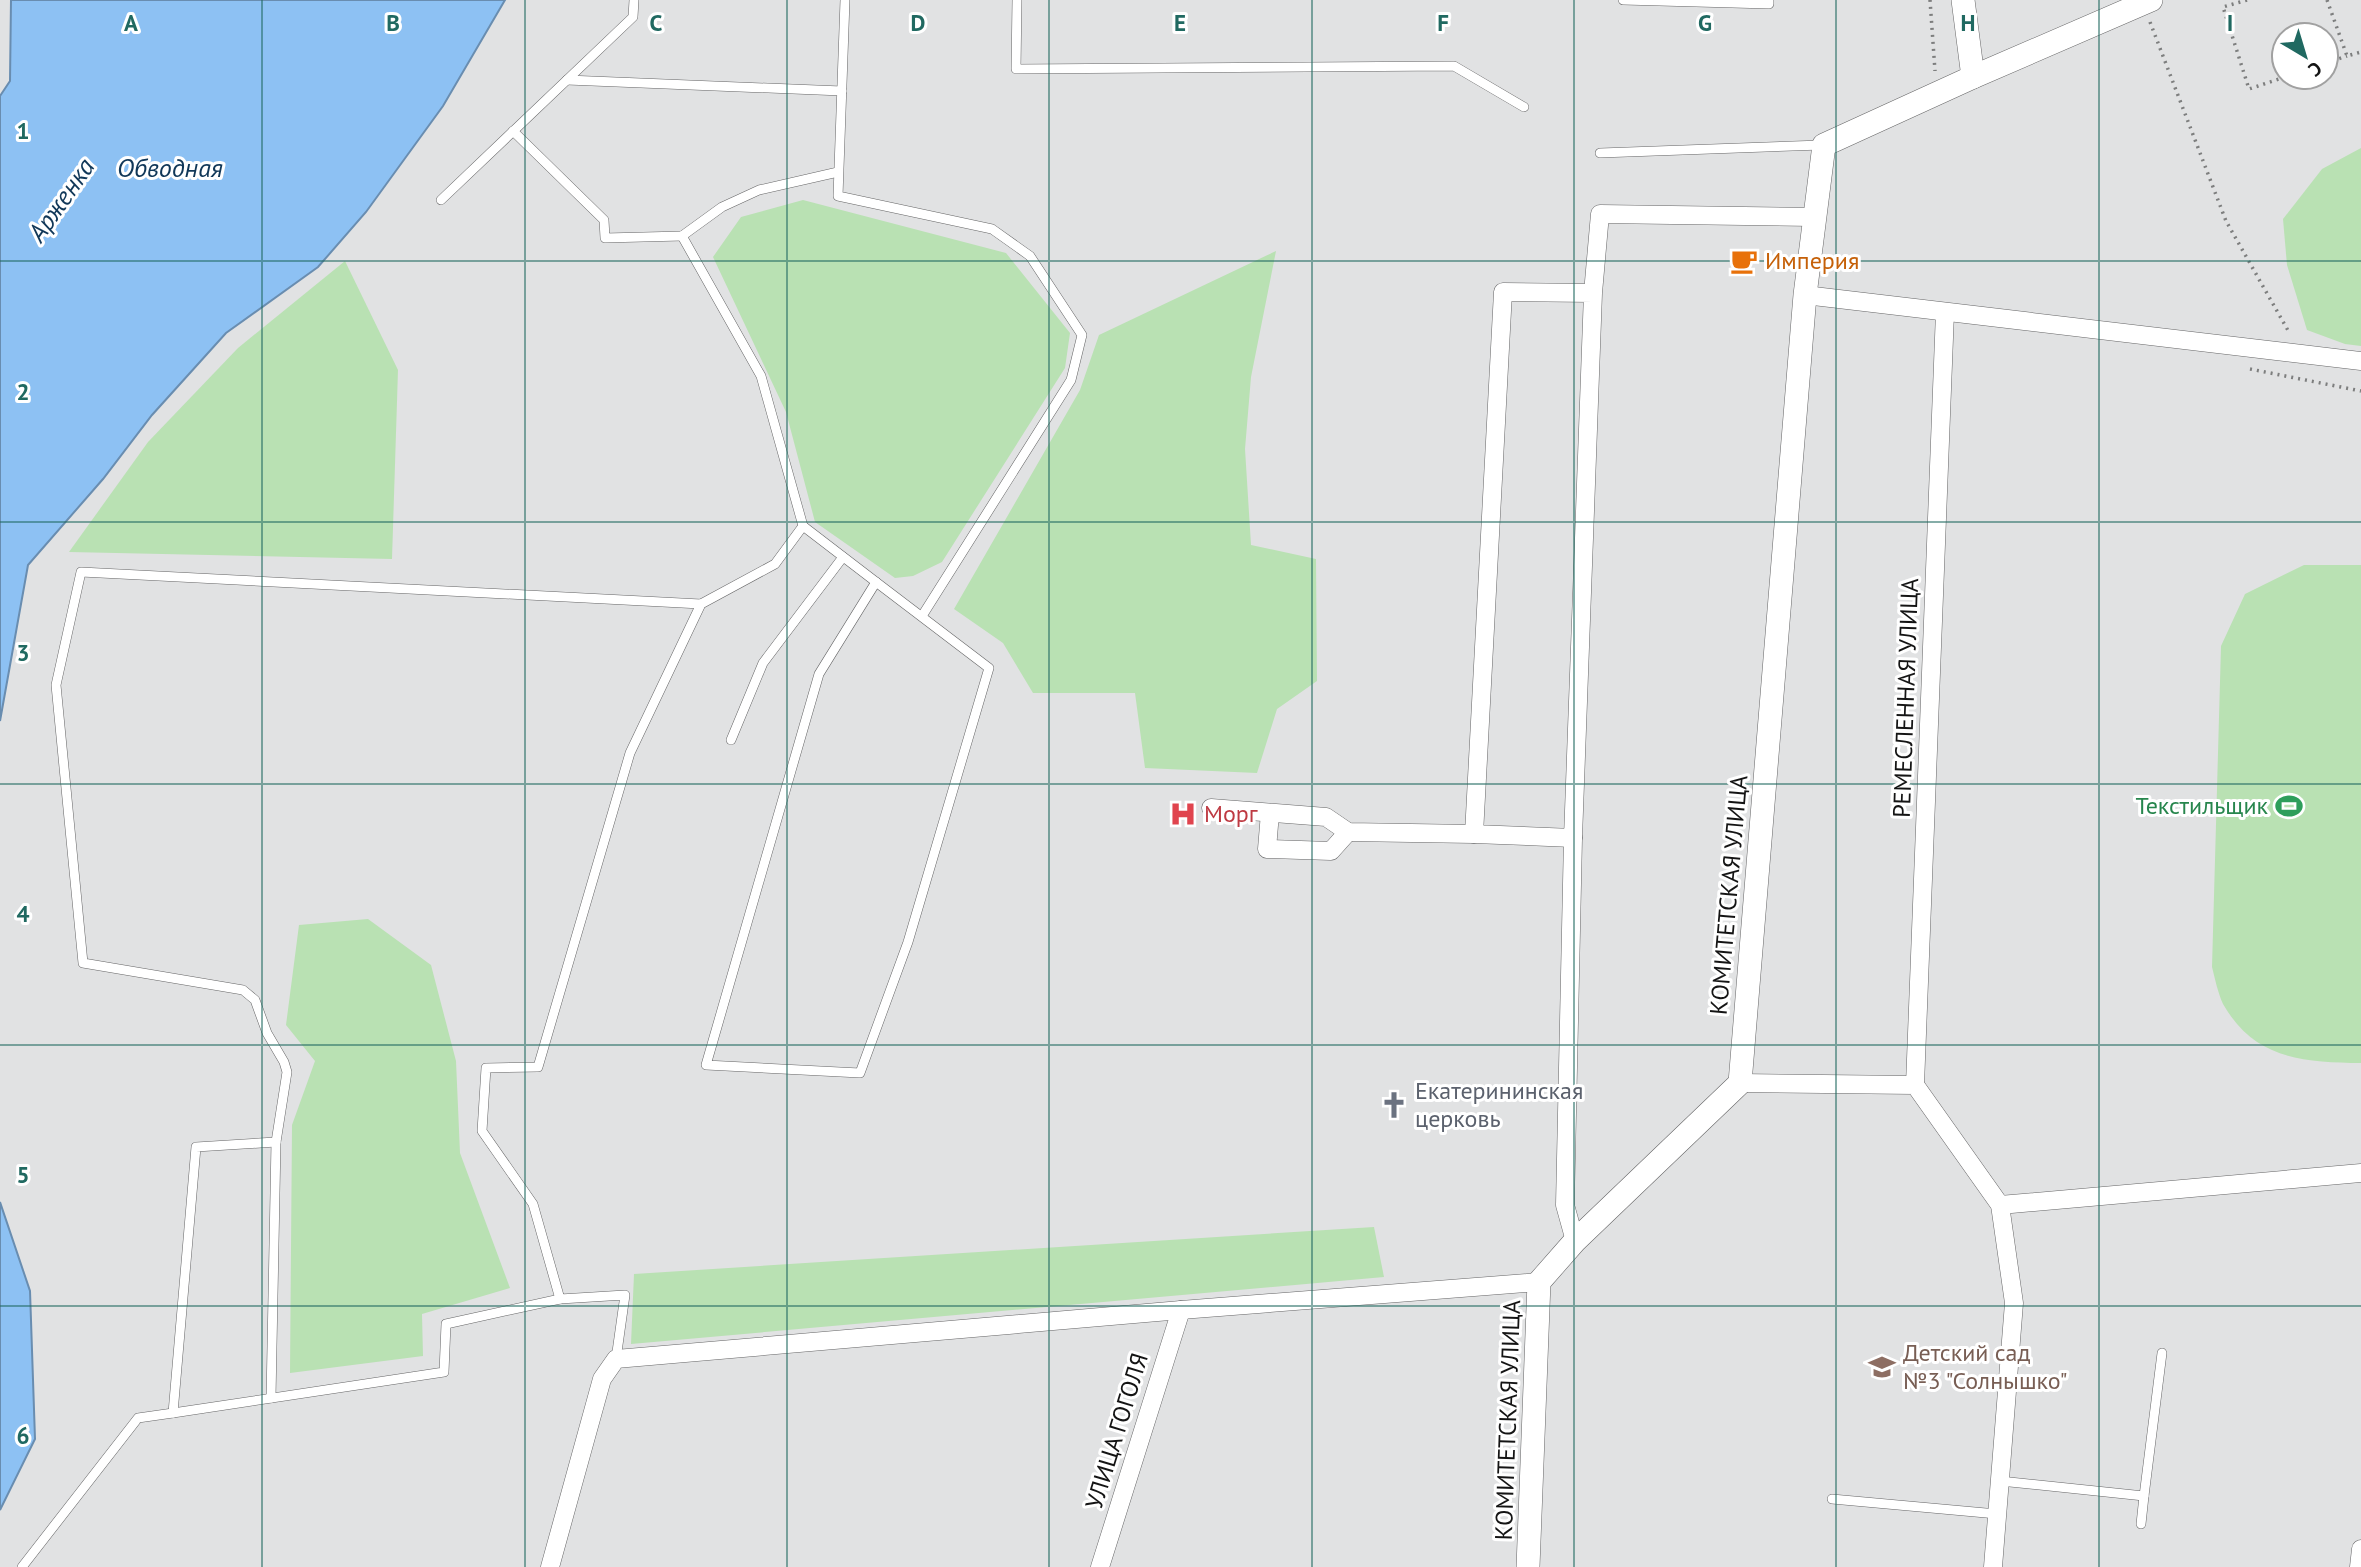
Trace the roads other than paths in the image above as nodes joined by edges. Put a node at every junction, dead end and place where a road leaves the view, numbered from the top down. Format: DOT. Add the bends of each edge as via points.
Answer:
graph roads {
  1 [pos="634,0"];
  2 [pos="845,0"];
  3 [pos="1017,0"];
  4 [pos="1623,0"];
  5 [pos="1769,0"];
  6 [pos="1963,0"];
  7 [pos="2147,2"];
  8 [pos="1973,77"];
  9 [pos="567,80"];
  10 [pos="842,91"];
  11 [pos="1524,107"];
  12 [pos="513,131"];
  13 [pos="1824,145"];
  14 [pos="1600,153"];
  15 [pos="838,172"];
  16 [pos="441,200"];
  17 [pos="1813,217"];
  18 [pos="682,236"];
  19 [pos="1593,293"];
  20 [pos="1805,295"];
  21 [pos="1945,312"];
  22 [pos="2361,361"];
  23 [pos="803,526"];
  24 [pos="843,557"];
  25 [pos="876,582"];
  26 [pos="701,604"];
  27 [pos="922,616"];
  28 [pos="731,740"];
  29 [pos="1211,808"];
  30 [pos="1270,813"];
  31 [pos="1348,832"];
  32 [pos="1474,834"];
  33 [pos="1573,838"];
  34 [pos="1740,1083"];
  35 [pos="1915,1085"];
  36 [pos="276,1142"];
  37 [pos="2361,1173"];
  38 [pos="2000,1205"];
  39 [pos="1575,1241"];
  40 [pos="1539,1282"];
  41 [pos="560,1299"];
  42 [pos="1181,1310"];
  43 [pos="2162,1353"];
  44 [pos="616,1359"];
  45 [pos="271,1398"];
  46 [pos="173,1413"];
  47 [pos="2000,1481"];
  48 [pos="2144,1496"];
  49 [pos="1832,1499"];
  50 [pos="1997,1514"];
  51 [pos="2141,1524"];
  52 [pos="2361,1549"];
  53 [pos="22,1567"];
  54 [pos="550,1567"];
  55 [pos="1100,1567"];
  56 [pos="1528,1567"];
  57 [pos="1993,1567"];
  58 [pos="2359,1567"];
  1 -- 9 [label="lane" via="633,17"];
  2 -- 10 [label="lane"];
  3 -- 11 [label="lane" via="1016,69 1454,66"];
  4 -- 5 [label="lane" via="1769,4"];
  6 -- 8 [label="street"];
  7 -- 8 [label="street"];
  8 -- 13 [label="street"];
  9 -- 10 [label="lane"];
  9 -- 12 [label="lane"];
  10 -- 15 [label="lane"];
  12 -- 16 [label="lane"];
  12 -- 18 [label="lane" via="604,220 605,239"];
  13 -- 14 [label="lane"];
  13 -- 17 [label="street, КОМИТЕТСКАЯ УЛИЦА"];
  15 -- 18 [label="lane" via="759,190 722,207"];
  15 -- 27 [label="lane" via="838,196 992,229 1030,256 1082,335 1071,380"];
  17 -- 19 [label="street" via="1600,214"];
  17 -- 20 [label="street, КОМИТЕТСКАЯ УЛИЦА"];
  18 -- 23 [label="lane" via="761,376"];
  19 -- 32 [label="street" via="1503,292"];
  19 -- 33 [label="street"];
  20 -- 21 [label="street"];
  20 -- 34 [label="street, КОМИТЕТСКАЯ УЛИЦА"];
  21 -- 22 [label="street"];
  21 -- 35 [label="street, РЕМЕСЛЕННАЯ УЛИЦА"];
  23 -- 24 [label="lane"];
  23 -- 26 [label="lane" via="775,564"];
  24 -- 25 [label="lane"];
  24 -- 28 [label="lane" via="763,663"];
  25 -- 27 [label="lane"];
  25 -- 27 [label="lane" via="819,674 706,1065 860,1073 908,942 989,668"];
  26 -- 36 [label="lane" via="81,572 56,685 83,963 243,990 255,999 287,1072"];
  26 -- 41 [label="lane" via="630,753 538,1067 486,1068 482,1131 533,1204"];
  29 -- 30 [label="street"];
  30 -- 31 [label="street" via="1326,817"];
  30 -- 31 [label="street" via="1267,849 1331,851"];
  31 -- 32 [label="street"];
  32 -- 33 [label="street"];
  33 -- 39 [label="street" via="1565,1205"];
  34 -- 35 [label="street"];
  34 -- 39 [label="street, КОМИТЕТСКАЯ УЛИЦА"];
  35 -- 38 [label="street"];
  36 -- 45 [label="lane"];
  36 -- 46 [label="lane" via="196,1147"];
  37 -- 38 [label="street"];
  38 -- 47 [label="street" via="2014,1303"];
  39 -- 40 [label="street, КОМИТЕТСКАЯ УЛИЦА"];
  40 -- 42 [label="street"];
  40 -- 56 [label="street, КОМИТЕТСКАЯ УЛИЦА"];
  41 -- 44 [label="lane" via="625,1295"];
  41 -- 45 [label="lane" via="446,1324 444,1372"];
  42 -- 44 [label="street"];
  42 -- 55 [label="street, УЛИЦА ГОГОЛЯ"];
  43 -- 48 [label="lane"];
  44 -- 54 [label="street" via="601,1379"];
  45 -- 46 [label="lane"];
  46 -- 53 [label="lane" via="138,1419"];
  47 -- 48 [label="lane"];
  47 -- 50 [label="street"];
  48 -- 51 [label="lane"];
  49 -- 50 [label="lane"];
  50 -- 57 [label="street"];
  52 -- 58 [label="street"];
}
